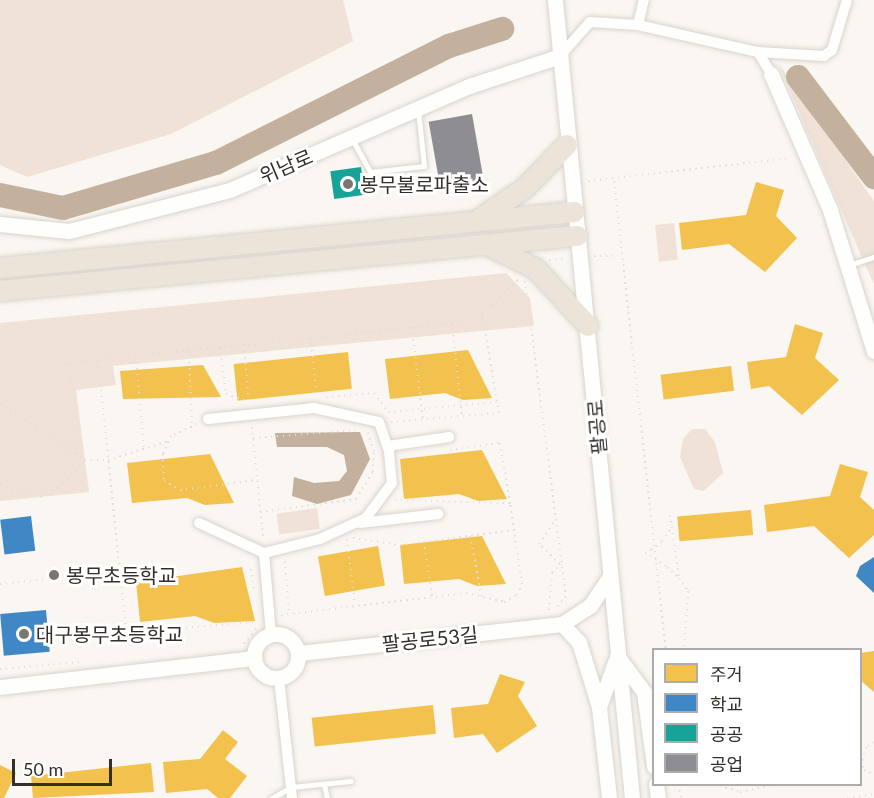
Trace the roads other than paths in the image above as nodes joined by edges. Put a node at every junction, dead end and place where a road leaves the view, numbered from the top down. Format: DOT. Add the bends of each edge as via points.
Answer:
graph roads {
  1 [pos="555,0"];
  2 [pos="564,0"];
  3 [pos="644,0"];
  4 [pos="848,0"];
  5 [pos="638,25"];
  6 [pos="758,52"];
  7 [pos="560,56"];
  8 [pos="771,74"];
  9 [pos="418,108"];
  10 [pos="351,138"];
  11 [pos="567,145"];
  12 [pos="574,212"];
  13 [pos="476,221"];
  14 [pos="0,224"];
  15 [pos="577,236"];
  16 [pos="485,243"];
  17 [pos="874,257"];
  18 [pos="848,266"];
  19 [pos="0,268"];
  20 [pos="0,291"];
  21 [pos="588,326"];
  22 [pos="874,351"];
  23 [pos="208,419"];
  24 [pos="449,437"];
  25 [pos="387,446"];
  26 [pos="438,514"];
  27 [pos="199,523"];
  28 [pos="354,524"];
  29 [pos="264,553"];
  30 [pos="610,576"];
  31 [pos="562,624"];
  32 [pos="271,635"];
  33 [pos="299,653"];
  34 [pos="617,657"];
  35 [pos="254,658"];
  36 [pos="279,678"];
  37 [pos="0,687"];
  38 [pos="599,707"];
  39 [pos="652,751"];
  40 [pos="351,781"];
  41 [pos="324,784"];
  42 [pos="291,793"];
  43 [pos="272,798"];
  44 [pos="327,798"];
  45 [pos="609,798"];
  46 [pos="632,798"];
  1 -- 7 [label="main road, 팔공로"];
  2 -- 7 [label="main road, 팔공로"];
  3 -- 5 [label="street"];
  4 -- 6 [label="street" via="832,50 824,56"];
  5 -- 6 [label="street"];
  5 -- 7 [label="street" via="591,22"];
  6 -- 8 [label="street"];
  7 -- 9 [label="main road, 위남로" via="531,61"];
  7 -- 11 [label="main road, 팔공로"];
  8 -- 18 [label="main road" via="830,210"];
  9 -- 10 [label="main road, 위남로"];
  9 -- 10 [label="lane" via="424,166 370,171"];
  10 -- 14 [label="main road, 위남로" via="230,190 144,213 69,231"];
  11 -- 12 [label="main road, 팔공로"];
  11 -- 13 [label="highway" via="525,188"];
  12 -- 13 [label="highway"];
  12 -- 15 [label="main road, 팔공로"];
  13 -- 19 [label="highway"];
  15 -- 16 [label="highway"];
  15 -- 21 [label="main road, 팔공로"];
  16 -- 20 [label="highway"];
  16 -- 21 [label="highway" via="536,269"];
  17 -- 18 [label="lane"];
  18 -- 22 [label="main road"];
  21 -- 30 [label="main road, 팔공로"];
  23 -- 25 [label="street" via="250,407 354,413 379,422"];
  24 -- 25 [label="street"];
  25 -- 28 [label="street" via="392,483 366,518"];
  26 -- 28 [label="street"];
  27 -- 29 [label="street"];
  28 -- 29 [label="street"];
  29 -- 32 [label="street"];
  30 -- 31 [label="main road" via="590,606"];
  30 -- 34 [label="main road, 팔공로"];
  31 -- 33 [label="main road, 팔공로53길"];
  31 -- 38 [label="main road" via="579,642"];
  32 -- 33 [label="main road" via="288,637"];
  32 -- 35 [label="main road" via="260,641"];
  33 -- 36 [label="main road" via="292,672"];
  34 -- 38 [label="main road"];
  34 -- 39 [label="main road" via="644,692"];
  34 -- 46 [label="main road, 팔공로"];
  35 -- 36 [label="main road" via="266,675"];
  35 -- 37 [label="main road"];
  36 -- 42 [label="street"];
  38 -- 45 [label="main road"];
  40 -- 41 [label="lane"];
  41 -- 42 [label="lane"];
  41 -- 44 [label="lane"];
  42 -- 43 [label="lane"];
}
